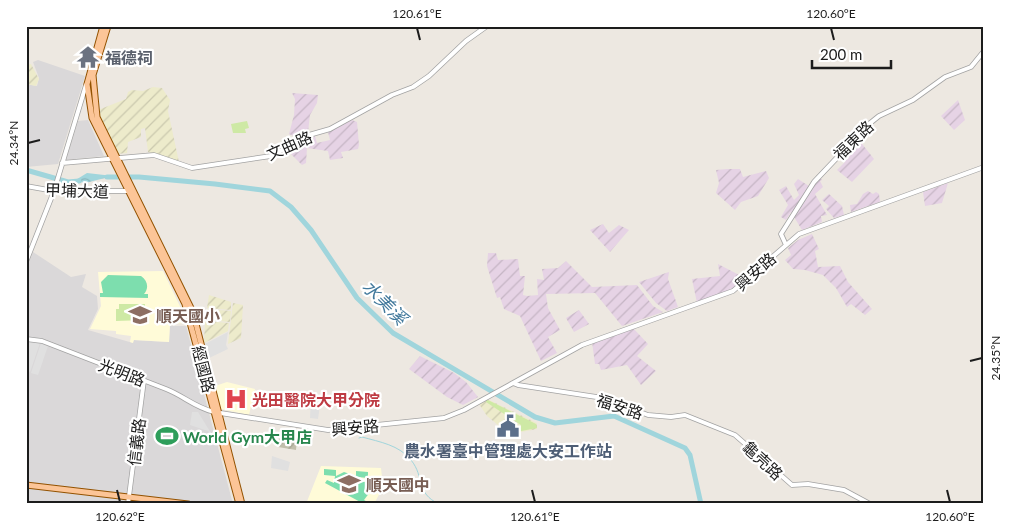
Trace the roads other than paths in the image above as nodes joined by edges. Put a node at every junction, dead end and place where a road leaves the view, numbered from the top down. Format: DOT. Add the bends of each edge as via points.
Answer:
graph roads {
  1 [pos="104,26"];
  2 [pos="108,26"];
  3 [pos="487,26"];
  4 [pos="984,51"];
  5 [pos="93,75"];
  6 [pos="87,84"];
  7 [pos="113,158"];
  8 [pos="62,165"];
  9 [pos="984,167"];
  10 [pos="26,186"];
  11 [pos="128,188"];
  12 [pos="54,189"];
  13 [pos="786,244"];
  14 [pos="26,262"];
  15 [pos="26,339"];
  16 [pos="144,380"];
  17 [pos="518,380"];
  18 [pos="514,383"];
  19 [pos="526,386"];
  20 [pos="216,412"];
  21 [pos="685,415"];
  22 [pos="26,485"];
  23 [pos="129,497"];
  24 [pos="128,504"];
  25 [pos="188,504"];
  26 [pos="241,504"];
  27 [pos="870,504"];
  1 -- 6 [label="main road"];
  2 -- 5 [label="main road"];
  3 -- 7 [label="street, 文曲路" via="413,87 271,156 192,168 154,155"];
  4 -- 13 [label="street, 福東路" via="971,67 945,77 913,100 878,116 869,124 814,182 781,234"];
  5 -- 6 [label="street"];
  5 -- 7 [label="main road" via="97,117"];
  6 -- 7 [label="main road" via="92,118"];
  6 -- 8 [label="street"];
  7 -- 8 [label="street, 文曲路"];
  7 -- 11 [label="main road, 經國路"];
  8 -- 12 [label="street"];
  9 -- 13 [label="street, 興安路" via="816,227"];
  10 -- 12 [label="street, 甲埔大道"];
  11 -- 12 [label="street, 甲埔大道"];
  11 -- 20 [label="main road, 經國路" via="185,304"];
  12 -- 14 [label="street"];
  13 -- 17 [label="street, 興安路" via="733,291 582,344"];
  15 -- 16 [label="street, 光明路" via="42,341"];
  16 -- 20 [label="street, 光明路" via="199,408"];
  16 -- 23 [label="street, 信義路"];
  17 -- 18 [label="street, 興安路"];
  17 -- 19 [label="street, 福安路"];
  18 -- 19 [label="street, 福安路"];
  18 -- 20 [label="street, 興安路" via="464,410 435,420 328,430"];
  19 -- 21 [label="street, 福安路" via="603,398 648,415"];
  20 -- 26 [label="main road, 經國路"];
  21 -- 27 [label="street, 龜壳路" via="735,435 792,485 808,484 844,490"];
  22 -- 23 [label="main road"];
  23 -- 24 [label="street, 信義路"];
  23 -- 25 [label="main road"];
}
